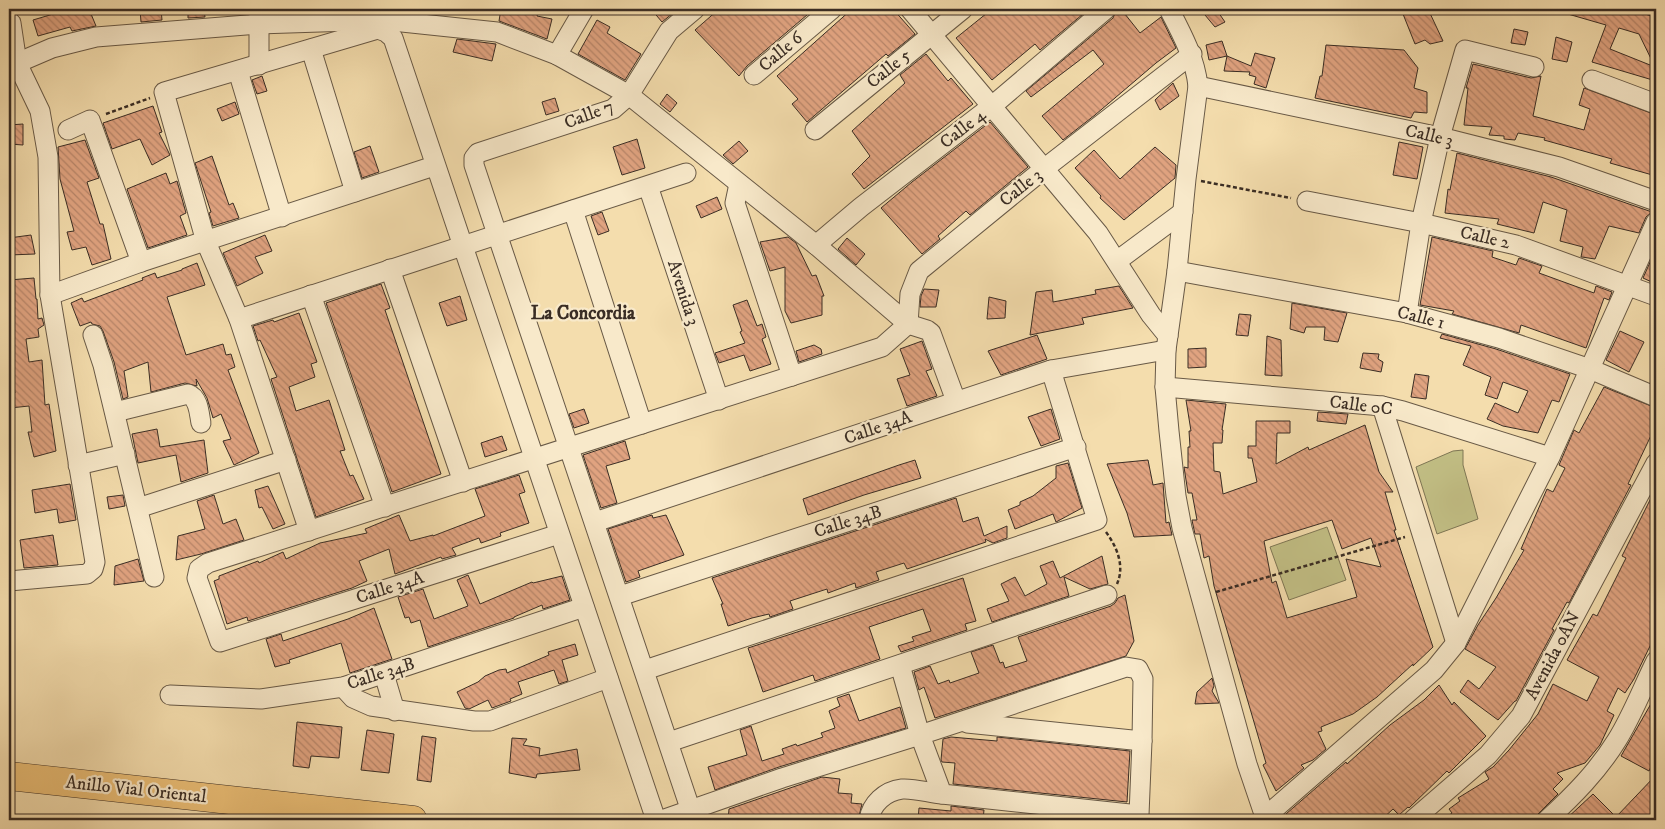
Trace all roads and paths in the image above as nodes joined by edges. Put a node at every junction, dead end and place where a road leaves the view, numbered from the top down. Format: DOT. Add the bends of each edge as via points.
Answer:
graph roads {
  1 [pos="584,9"];
  2 [pos="695,9"];
  3 [pos="832,9"];
  4 [pos="910,9"];
  5 [pos="963,9"];
  6 [pos="1106,9"];
  7 [pos="1169,9"];
  8 [pos="258,16"];
  9 [pos="11,23"];
  10 [pos="932,35"];
  11 [pos="312,49"];
  12 [pos="1192,54"];
  13 [pos="557,55"];
  14 [pos="259,64"];
  15 [pos="13,66"];
  16 [pos="1534,67"];
  17 [pos="238,71"];
  18 [pos="754,75"];
  19 [pos="1592,80"];
  20 [pos="1198,86"];
  21 [pos="164,92"];
  22 [pos="629,95"];
  23 [pos="1656,104"];
  24 [pos="992,106"];
  25 [pos="90,120"];
  26 [pos="68,130"];
  27 [pos="815,130"];
  28 [pos="1440,137"];
  29 [pos="434,166"];
  30 [pos="1045,168"];
  31 [pos="686,174"];
  32 [pos="1186,178"];
  33 [pos="739,184"];
  34 [pos="648,186"];
  35 [pos="355,192"];
  36 [pos="1308,201"];
  37 [pos="1656,201"];
  38 [pos="573,210"];
  39 [pos="1183,212"];
  40 [pos="282,216"];
  41 [pos="1656,222"];
  42 [pos="1421,224"];
  43 [pos="497,234"];
  44 [pos="206,242"];
  45 [pos="816,245"];
  46 [pos="461,246"];
  47 [pos="1117,261"];
  48 [pos="141,262"];
  49 [pos="390,269"];
  50 [pos="1177,271"];
  51 [pos="1628,285"];
  52 [pos="50,295"];
  53 [pos="311,295"];
  54 [pos="1656,296"];
  55 [pos="1406,313"];
  56 [pos="239,319"];
  57 [pos="908,324"];
  58 [pos="93,335"];
  59 [pos="1167,343"];
  60 [pos="1051,370"];
  61 [pos="1590,370"];
  62 [pos="792,376"];
  63 [pos="1165,387"];
  64 [pos="1656,397"];
  65 [pos="719,400"];
  66 [pos="956,402"];
  67 [pos="1382,406"];
  68 [pos="115,412"];
  69 [pos="201,423"];
  70 [pos="642,424"];
  71 [pos="1076,447"];
  72 [pos="569,448"];
  73 [pos="125,454"];
  74 [pos="1550,456"];
  75 [pos="534,459"];
  76 [pos="286,460"];
  77 [pos="1656,463"];
  78 [pos="78,465"];
  79 [pos="463,482"];
  80 [pos="385,507"];
  81 [pos="138,508"];
  82 [pos="1097,520"];
  83 [pos="595,522"];
  84 [pos="309,531"];
  85 [pos="1421,532"];
  86 [pos="559,534"];
  87 [pos="154,577"];
  88 [pos="9,581"];
  89 [pos="1107,595"];
  90 [pos="620,596"];
  91 [pos="1201,596"];
  92 [pos="584,606"];
  93 [pos="1456,643"];
  94 [pos="1656,661"];
  95 [pos="900,665"];
  96 [pos="645,670"];
  97 [pos="384,674"];
  98 [pos="608,678"];
  99 [pos="342,687"];
  100 [pos="170,695"];
  101 [pos="394,711"];
  102 [pos="959,722"];
  103 [pos="920,736"];
  104 [pos="1142,741"];
  105 [pos="670,742"];
  106 [pos="9,776"];
  107 [pos="942,794"];
  108 [pos="693,815"];
  109 [pos="1265,819"];
  110 [pos="412,820"];
  111 [pos="656,820"];
  112 [pos="662,820"];
  113 [pos="869,820"];
  114 [pos="1413,820"];
  115 [pos="1546,820"];
  1 -- 13 [label="street"];
  2 -- 22 [label="street, Calle 7" via="669,31"];
  3 -- 18 [label="street, Calle 6"];
  4 -- 10 [label="street"];
  5 -- 10 [label="street, Calle 5"];
  6 -- 24 [label="street, Calle 4"];
  7 -- 12 [label="street"];
  8 -- 13 [label="street" via="383,20 497,32"];
  8 -- 14 [label="street"];
  8 -- 15 [label="street" via="96,37 52,48"];
  9 -- 15 [label="street"];
  10 -- 24 [label="street"];
  10 -- 27 [label="street, Calle 5"];
  11 -- 14 [label="street"];
  11 -- 29 [label="street" via="378,29 386,32 392,38"];
  11 -- 35 [label="street"];
  12 -- 20 [label="street"];
  12 -- 30 [label="street, Calle 3"];
  13 -- 22 [label="street"];
  14 -- 17 [label="street"];
  15 -- 52 [label="street" via="40,111 48,156"];
  16 -- 28 [label="street" via="1465,50"];
  17 -- 21 [label="street"];
  17 -- 40 [label="street"];
  19 -- 23 [label="street"];
  20 -- 28 [label="street, Calle 3"];
  20 -- 32 [label="street"];
  21 -- 25 [label="path"];
  21 -- 44 [label="street"];
  22 -- 33 [label="street"];
  22 -- 43 [label="street, Calle 7" via="613,109 478,153 474,165"];
  24 -- 30 [label="street"];
  24 -- 45 [label="street, Calle 4"];
  25 -- 26 [label="street"];
  25 -- 48 [label="street"];
  28 -- 37 [label="street, Calle 3" via="1559,167"];
  28 -- 42 [label="street"];
  29 -- 35 [label="street"];
  29 -- 46 [label="street"];
  30 -- 47 [label="street"];
  30 -- 57 [label="street, Calle 3" via="919,271 910,294"];
  31 -- 34 [label="street"];
  32 -- 36 [label="path"];
  32 -- 39 [label="street"];
  33 -- 45 [label="street"];
  33 -- 62 [label="street" via="735,203"];
  34 -- 38 [label="street"];
  34 -- 65 [label="street, Avenida 3"];
  35 -- 40 [label="street"];
  36 -- 42 [label="street, Calle 2"];
  38 -- 43 [label="street"];
  38 -- 70 [label="street"];
  39 -- 47 [label="street"];
  39 -- 50 [label="street"];
  40 -- 44 [label="street"];
  41 -- 51 [label="street"];
  42 -- 51 [label="street, Calle 2" via="1516,245"];
  42 -- 55 [label="street"];
  43 -- 46 [label="street"];
  43 -- 72 [label="street"];
  44 -- 48 [label="street"];
  44 -- 56 [label="street"];
  45 -- 57 [label="street"];
  46 -- 49 [label="street"];
  46 -- 75 [label="street"];
  47 -- 59 [label="street"];
  48 -- 52 [label="street"];
  49 -- 53 [label="street"];
  49 -- 79 [label="street"];
  50 -- 55 [label="street, Calle 1"];
  50 -- 59 [label="street"];
  51 -- 54 [label="street, Calle 2"];
  51 -- 61 [label="street"];
  52 -- 78 [label="street"];
  53 -- 56 [label="street"];
  53 -- 80 [label="street"];
  55 -- 61 [label="street, Calle 1" via="1499,338"];
  56 -- 76 [label="street"];
  57 -- 62 [label="street" via="882,347"];
  57 -- 66 [label="street" via="931,333"];
  58 -- 68 [label="street"];
  59 -- 60 [label="street, Calle 34A"];
  59 -- 63 [label="street"];
  60 -- 66 [label="street, Calle 34A"];
  60 -- 71 [label="street"];
  61 -- 64 [label="street, Calle 1"];
  61 -- 74 [label="street"];
  62 -- 65 [label="street"];
  63 -- 67 [label="street, Calle 0C"];
  63 -- 91 [label="street" via="1176,496"];
  65 -- 70 [label="street"];
  66 -- 83 [label="street, Calle 34A"];
  67 -- 74 [label="street, Calle 0C"];
  67 -- 85 [label="street"];
  68 -- 69 [label="street" via="188,394 197,401"];
  68 -- 73 [label="street"];
  70 -- 72 [label="street"];
  71 -- 82 [label="street"];
  71 -- 90 [label="street, Calle 34B"];
  72 -- 75 [label="street"];
  72 -- 83 [label="street"];
  73 -- 78 [label="street"];
  73 -- 81 [label="street"];
  74 -- 93 [label="street"];
  75 -- 79 [label="street"];
  75 -- 86 [label="street"];
  76 -- 81 [label="street"];
  76 -- 84 [label="street"];
  77 -- 114 [label="street, Avenida 0AN" via="1521,716 1488,755"];
  78 -- 88 [label="street" via="95,562 93,569 87,574"];
  79 -- 80 [label="street"];
  80 -- 84 [label="street"];
  81 -- 87 [label="street"];
  82 -- 89 [label="path" via="1114,544 1120,565 1117,585"];
  82 -- 96 [label="street"];
  83 -- 90 [label="street"];
  84 -- 86 [label="street, Calle 34A" via="208,563 199,569 197,578 220,642"];
  85 -- 91 [label="path"];
  85 -- 93 [label="street"];
  86 -- 92 [label="street"];
  89 -- 95 [label="street"];
  90 -- 96 [label="street"];
  91 -- 109 [label="street"];
  92 -- 97 [label="street, Calle 34B"];
  92 -- 98 [label="street"];
  93 -- 109 [label="street" via="1434,670"];
  94 -- 115 [label="street" via="1618,739 1605,758 1575,794"];
  95 -- 103 [label="street"];
  95 -- 105 [label="street"];
  96 -- 105 [label="street"];
  97 -- 99 [label="street, Calle 34B"];
  97 -- 101 [label="street"];
  98 -- 101 [label="street" via="490,721"];
  98 -- 111 [label="street"];
  99 -- 100 [label="street, Calle 34B" via="261,699"];
  99 -- 101 [label="street" via="365,704"];
  102 -- 103 [label="street"];
  102 -- 104 [label="street"];
  102 -- 104 [label="street" via="1126,667 1138,669 1143,679"];
  103 -- 107 [label="street"];
  103 -- 108 [label="street" via="782,778"];
  104 -- 107 [label="street" via="1139,814"];
  105 -- 108 [label="street"];
  106 -- 110 [label="highway, Anillo Vial Oriental"];
  107 -- 113 [label="street" via="902,789 887,794 876,803"];
  108 -- 112 [label="street"];
}
